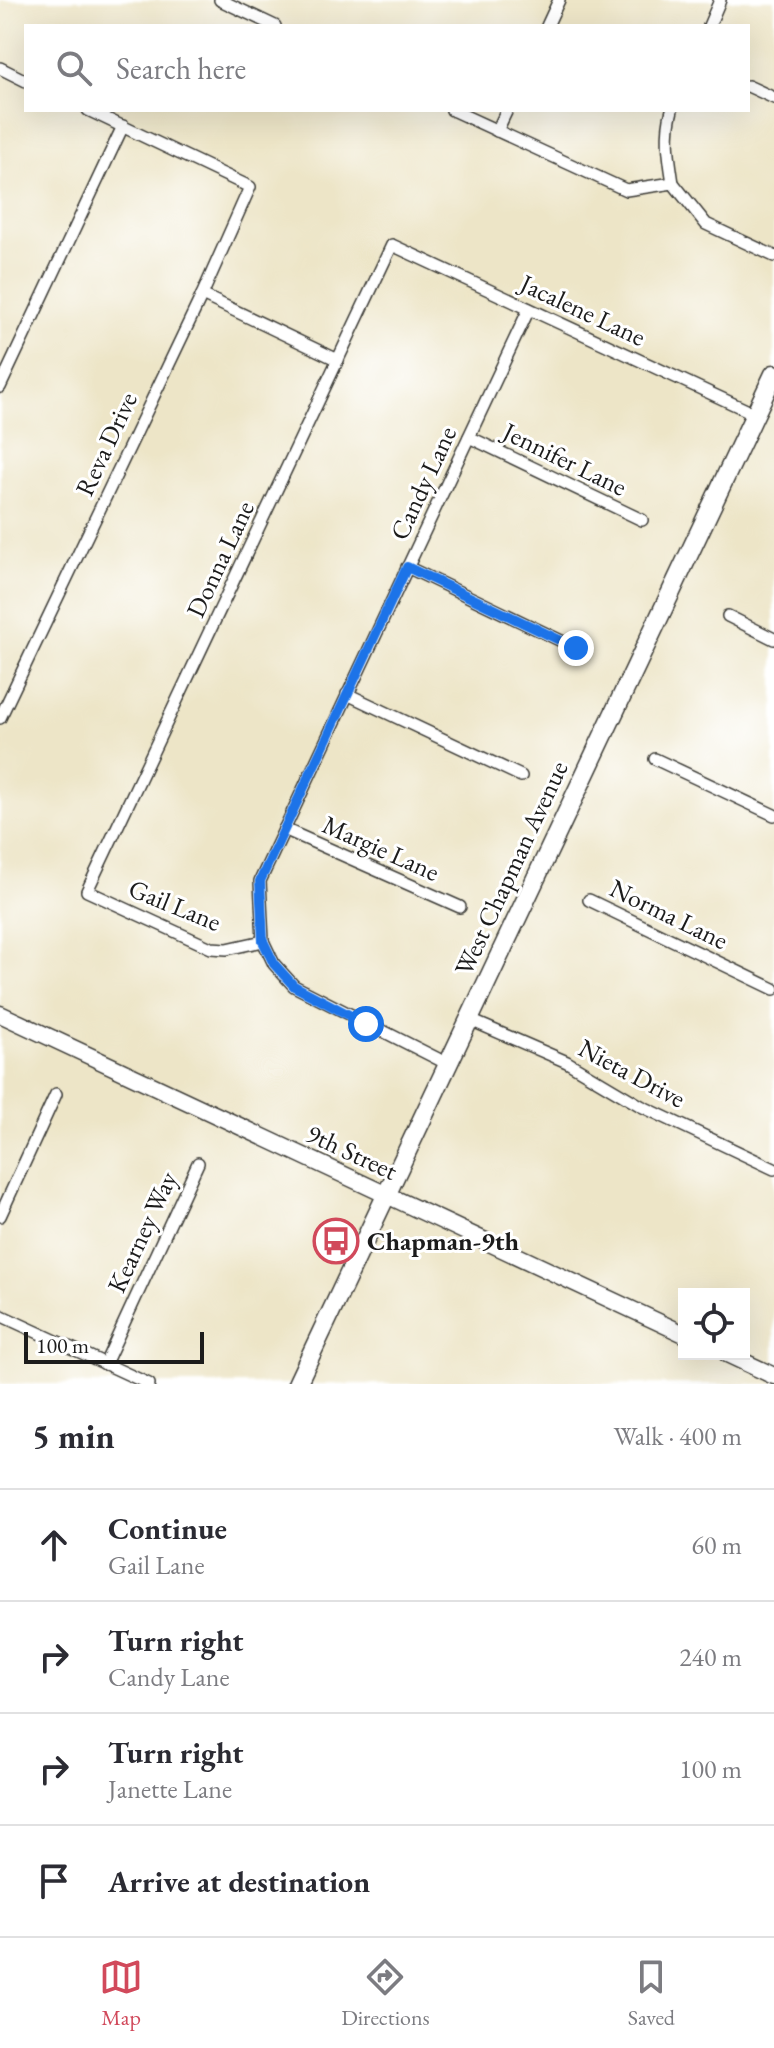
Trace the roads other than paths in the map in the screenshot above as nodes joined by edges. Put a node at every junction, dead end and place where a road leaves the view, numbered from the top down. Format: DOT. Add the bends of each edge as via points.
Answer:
graph roads {
  1 [pos="220,0"];
  2 [pos="559,0"];
  3 [pos="720,0"];
  4 [pos="271,24"];
  5 [pos="548,24"];
  6 [pos="710,24"];
  7 [pos="1,70"];
  8 [pos="24,80"];
  9 [pos="750,87"];
  10 [pos="774,98"];
  11 [pos="92,112"];
  12 [pos="456,112"];
  13 [pos="506,112"];
  14 [pos="671,112"];
  15 [pos="123,126"];
  16 [pos="497,131"];
  17 [pos="673,183"];
  18 [pos="392,245"];
  19 [pos="774,256"];
  20 [pos="202,295"];
  21 [pos="529,309"];
  22 [pos="338,360"];
  23 [pos="774,374"];
  24 [pos="0,387"];
  25 [pos="755,414"];
  26 [pos="469,437"];
  27 [pos="642,520"];
  28 [pos="407,567"];
  29 [pos="728,616"];
  30 [pos="774,639"];
  31 [pos="576,648"];
  32 [pos="347,694"];
  33 [pos="0,718"];
  34 [pos="655,759"];
  35 [pos="521,776"];
  36 [pos="774,815"];
  37 [pos="284,829"];
  38 [pos="87,891"];
  39 [pos="589,900"];
  40 [pos="460,907"];
  41 [pos="263,941"];
  42 [pos="774,989"];
  43 [pos="0,1014"];
  44 [pos="468,1019"];
  45 [pos="446,1063"];
  46 [pos="56,1094"];
  47 [pos="198,1163"];
  48 [pos="774,1169"];
  49 [pos="386,1195"];
  50 [pos="0,1216"];
  51 [pos="0,1315"];
  52 [pos="678,1331"];
  53 [pos="740,1360"];
  54 [pos="105,1364"];
  55 [pos="774,1376"];
  56 [pos="149,1384"];
  57 [pos="297,1384"];
  1 -- 4 [label="street"];
  2 -- 5 [label="street"];
  3 -- 6 [label="street"];
  7 -- 8 [label="street"];
  9 -- 10 [label="street"];
  11 -- 15 [label="street"];
  12 -- 16 [label="street"];
  13 -- 16 [label="street"];
  14 -- 17 [label="street" via="667,144"];
  15 -- 20 [label="street, Reva Drive" via="250,187"];
  15 -- 24 [label="street"];
  16 -- 17 [label="street" via="626,190"];
  17 -- 19 [label="street" via="706,224"];
  18 -- 21 [label="street, Jacalene Lane"];
  18 -- 22 [label="street, Donna Lane"];
  20 -- 22 [label="street"];
  20 -- 33 [label="street, Reva Drive"];
  21 -- 25 [label="street, Jacalene Lane"];
  21 -- 26 [label="street, Candy Lane"];
  22 -- 38 [label="street, Donna Lane"];
  23 -- 25 [label="main road, West Chapman Avenue"];
  25 -- 44 [label="main road, West Chapman Avenue"];
  26 -- 27 [label="street, Jennifer Lane"];
  26 -- 28 [label="street, Candy Lane"];
  28 -- 31 [label="street"];
  28 -- 32 [label="street, Candy Lane"];
  29 -- 30 [label="street"];
  32 -- 35 [label="street"];
  32 -- 37 [label="street, Candy Lane"];
  34 -- 36 [label="street"];
  37 -- 40 [label="street, Margie Lane"];
  37 -- 41 [label="street, Candy Lane" via="260,881"];
  38 -- 41 [label="street, Gail Lane" via="211,948"];
  39 -- 42 [label="street, Norma Lane"];
  41 -- 45 [label="street" via="294,986"];
  43 -- 49 [label="street, 9th Street"];
  44 -- 45 [label="main road, West Chapman Avenue"];
  44 -- 48 [label="street, Nieta Drive" via="567,1062 641,1106"];
  45 -- 49 [label="main road, West Chapman Avenue"];
  46 -- 50 [label="street"];
  47 -- 54 [label="street, Kearney Way"];
  49 -- 52 [label="street, 9th Street"];
  49 -- 57 [label="main road, West Chapman Avenue"];
  51 -- 54 [label="street"];
  53 -- 55 [label="street"];
  54 -- 56 [label="street"];
}
